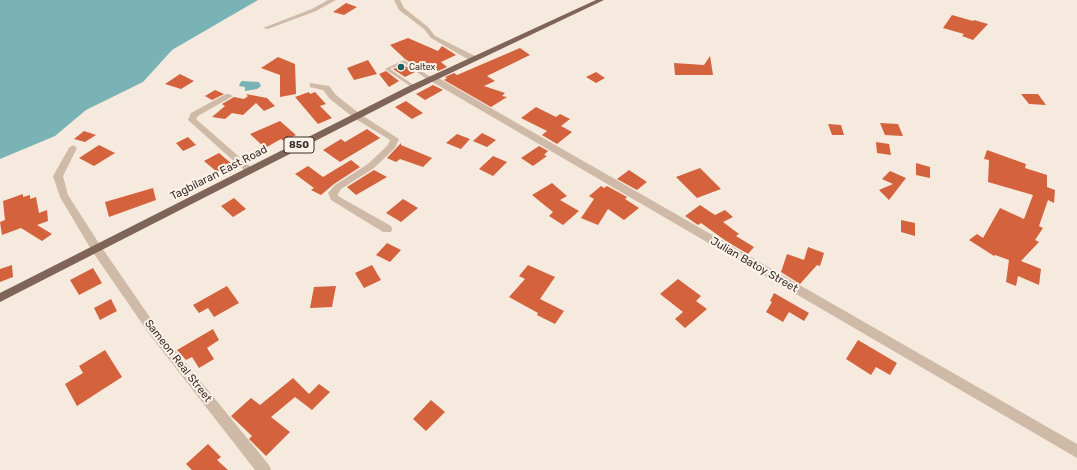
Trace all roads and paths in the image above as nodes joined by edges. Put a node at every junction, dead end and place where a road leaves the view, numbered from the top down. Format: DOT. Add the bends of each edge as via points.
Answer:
graph roads {
  1 [pos="333,0"];
  2 [pos="397,0"];
  3 [pos="601,0"];
  4 [pos="266,28"];
  5 [pos="474,59"];
  6 [pos="431,79"];
  7 [pos="313,85"];
  8 [pos="413,87"];
  9 [pos="230,96"];
  10 [pos="357,116"];
  11 [pos="73,148"];
  12 [pos="249,170"];
  13 [pos="387,229"];
  14 [pos="96,248"];
  15 [pos="0,298"];
  16 [pos="1077,451"];
  17 [pos="264,470"];
  1 -- 4 [label="street"];
  2 -- 5 [label="street" via="401,9 426,28 433,37"];
  3 -- 5 [label="main road, Tagbilaran East Road / 850"];
  5 -- 6 [label="main road, Tagbilaran East Road / 850"];
  6 -- 8 [label="main road, Tagbilaran East Road / 850"];
  6 -- 8 [label="lane" via="404,61 387,69"];
  6 -- 16 [label="street, Julian Batoy Street"];
  7 -- 10 [label="street" via="326,88"];
  8 -- 10 [label="main road, Tagbilaran East Road / 850"];
  9 -- 12 [label="street" via="194,115 192,120"];
  10 -- 12 [label="main road, Tagbilaran East Road / 850"];
  10 -- 13 [label="street" via="395,140 371,166 338,187 333,193 334,198"];
  11 -- 14 [label="street, Sameon Real Street" via="58,176 63,195"];
  12 -- 14 [label="main road, Tagbilaran East Road / 850"];
  14 -- 15 [label="main road, Tagbilaran East Road / 850"];
  14 -- 17 [label="street, Sameon Real Street" via="154,332"];
}
